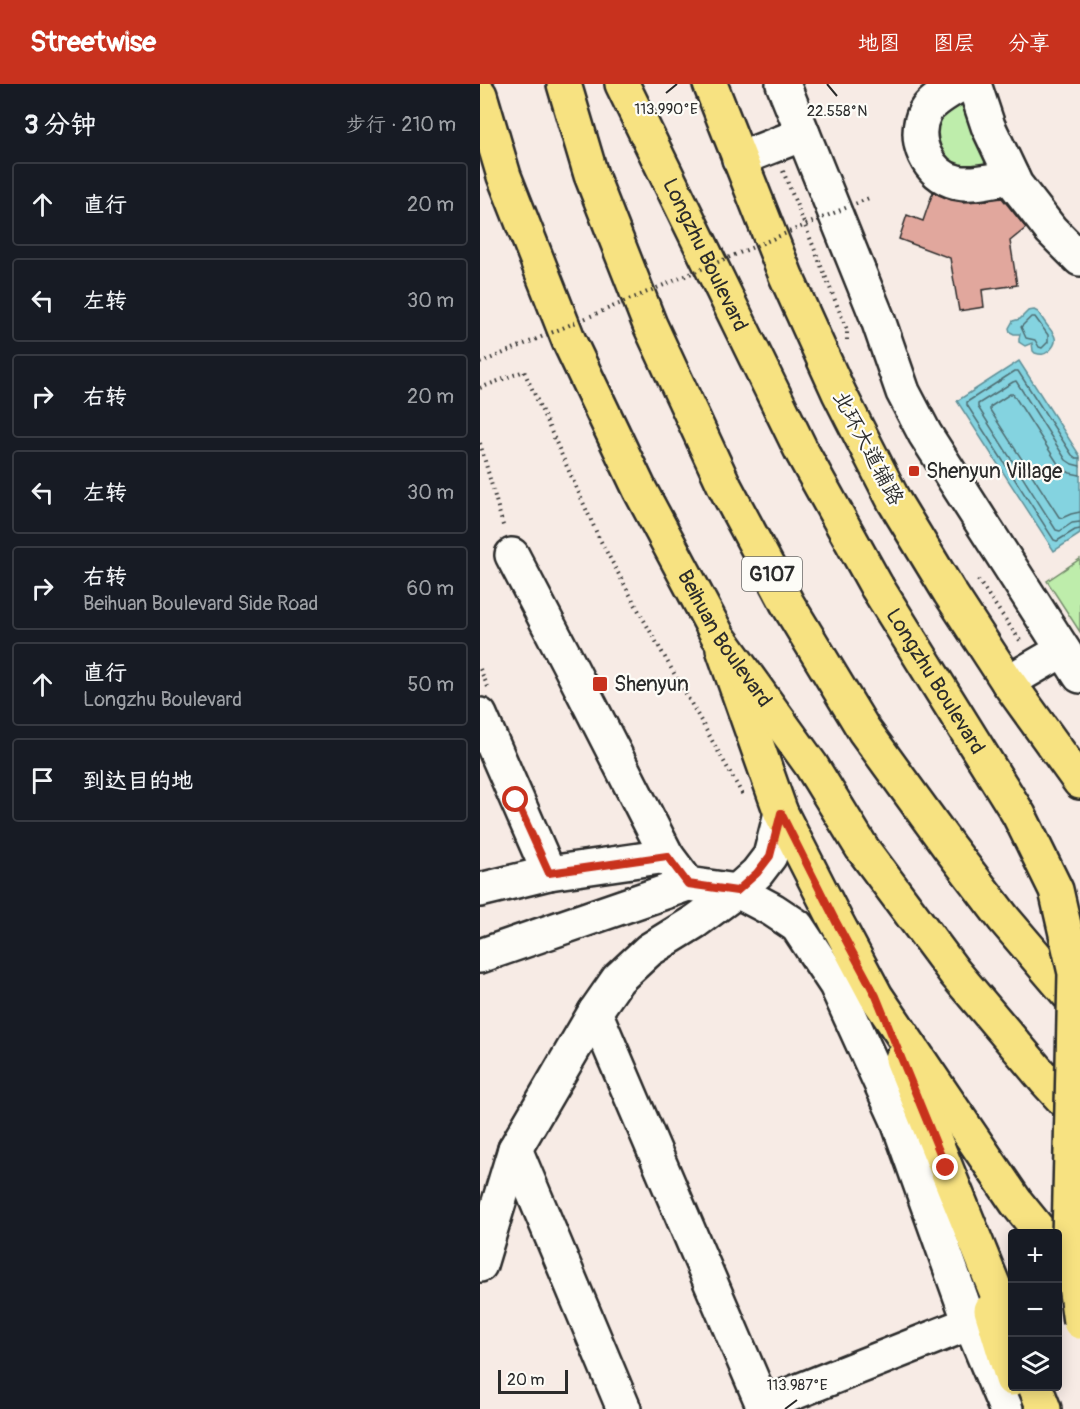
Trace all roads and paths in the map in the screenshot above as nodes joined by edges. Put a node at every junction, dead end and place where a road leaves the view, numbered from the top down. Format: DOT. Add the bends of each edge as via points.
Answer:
graph roads {
  1 [pos="564,84"];
  2 [pos="622,84"];
  3 [pos="710,84"];
  4 [pos="783,84"];
  5 [pos="961,84"];
  6 [pos="975,84"];
  7 [pos="480,95"];
  8 [pos="803,134"];
  9 [pos="739,159"];
  10 [pos="780,161"];
  11 [pos="1012,177"];
  12 [pos="869,198"];
  13 [pos="1080,259"];
  14 [pos="846,344"];
  15 [pos="480,363"];
  16 [pos="481,387"];
  17 [pos="480,443"];
  18 [pos="512,555"];
  19 [pos="718,636"];
  20 [pos="1071,663"];
  21 [pos="1008,682"];
  22 [pos="480,715"];
  23 [pos="1080,782"];
  24 [pos="745,800"];
  25 [pos="781,813"];
  26 [pos="667,856"];
  27 [pos="549,873"];
  28 [pos="688,884"];
  29 [pos="480,890"];
  30 [pos="737,891"];
  31 [pos="480,957"];
  32 [pos="876,996"];
  33 [pos="1080,1008"];
  34 [pos="595,1012"];
  35 [pos="1080,1118"];
  36 [pos="515,1149"];
  37 [pos="946,1168"];
  38 [pos="1039,1229"];
  39 [pos="1062,1256"];
  40 [pos="480,1265"];
  41 [pos="1080,1278"];
  42 [pos="1008,1321"];
  43 [pos="1080,1322"];
  44 [pos="970,1323"];
  45 [pos="1008,1366"];
  46 [pos="1017,1391"];
  47 [pos="1037,1391"];
  48 [pos="758,1407"];
  49 [pos="624,1409"];
  50 [pos="1006,1409"];
  51 [pos="1022,1409"];
  52 [pos="1044,1409"];
  1 -- 33 [label="main road, G107" via="591,175 650,326 725,487 787,603 871,739 949,847"];
  2 -- 43 [label="main road, Longzhu Boulevard, bridge" via="802,452 877,587 1019,815 1056,890 1075,973 1069,1240"];
  3 -- 9 [label="main road, 北环大道辅路"];
  4 -- 8 [label="street"];
  5 -- 11 [label="street" via="926,111 922,122 923,153 933,168 958,183"];
  6 -- 11 [label="street" via="988,126"];
  7 -- 19 [label="main road, Beihuan Boulevard" via="504,176 569,341 640,490"];
  8 -- 9 [label="street"];
  8 -- 20 [label="street" via="903,392 925,434"];
  9 -- 21 [label="main road, 北环大道辅路" via="838,393 894,501"];
  10 -- 14 [label="path" via="847,330"];
  11 -- 13 [label="street" via="1051,230"];
  12 -- 15 [label="path, bridge"];
  16 -- 24 [label="path" via="524,371 599,538"];
  17 -- 18 [label="path"];
  18 -- 26 [label="street"];
  19 -- 25 [label="main road"];
  19 -- 35 [label="main road, Beihuan Boulevard" via="811,765 862,848 955,973"];
  20 -- 21 [label="street"];
  21 -- 23 [label="main road, 北环大道辅路"];
  22 -- 27 [label="street"];
  25 -- 30 [label="street" via="770,856"];
  25 -- 32 [label="main road"];
  26 -- 27 [label="street"];
  26 -- 28 [label="street"];
  27 -- 29 [label="street"];
  28 -- 30 [label="street"];
  28 -- 31 [label="street"];
  30 -- 34 [label="street" via="649,950 618,980"];
  30 -- 44 [label="street" via="797,926 836,986 897,1119"];
  32 -- 37 [label="main road"];
  32 -- 38 [label="main road" via="1016,1202"];
  34 -- 36 [label="street"];
  34 -- 48 [label="street"];
  36 -- 40 [label="street"];
  36 -- 49 [label="street"];
  37 -- 42 [label="main road"];
  37 -- 45 [label="main road"];
  39 -- 41 [label="main road"];
  44 -- 48 [label="street"];
  44 -- 50 [label="street"];
  46 -- 51 [label="main road"];
  47 -- 52 [label="main road"];
}
